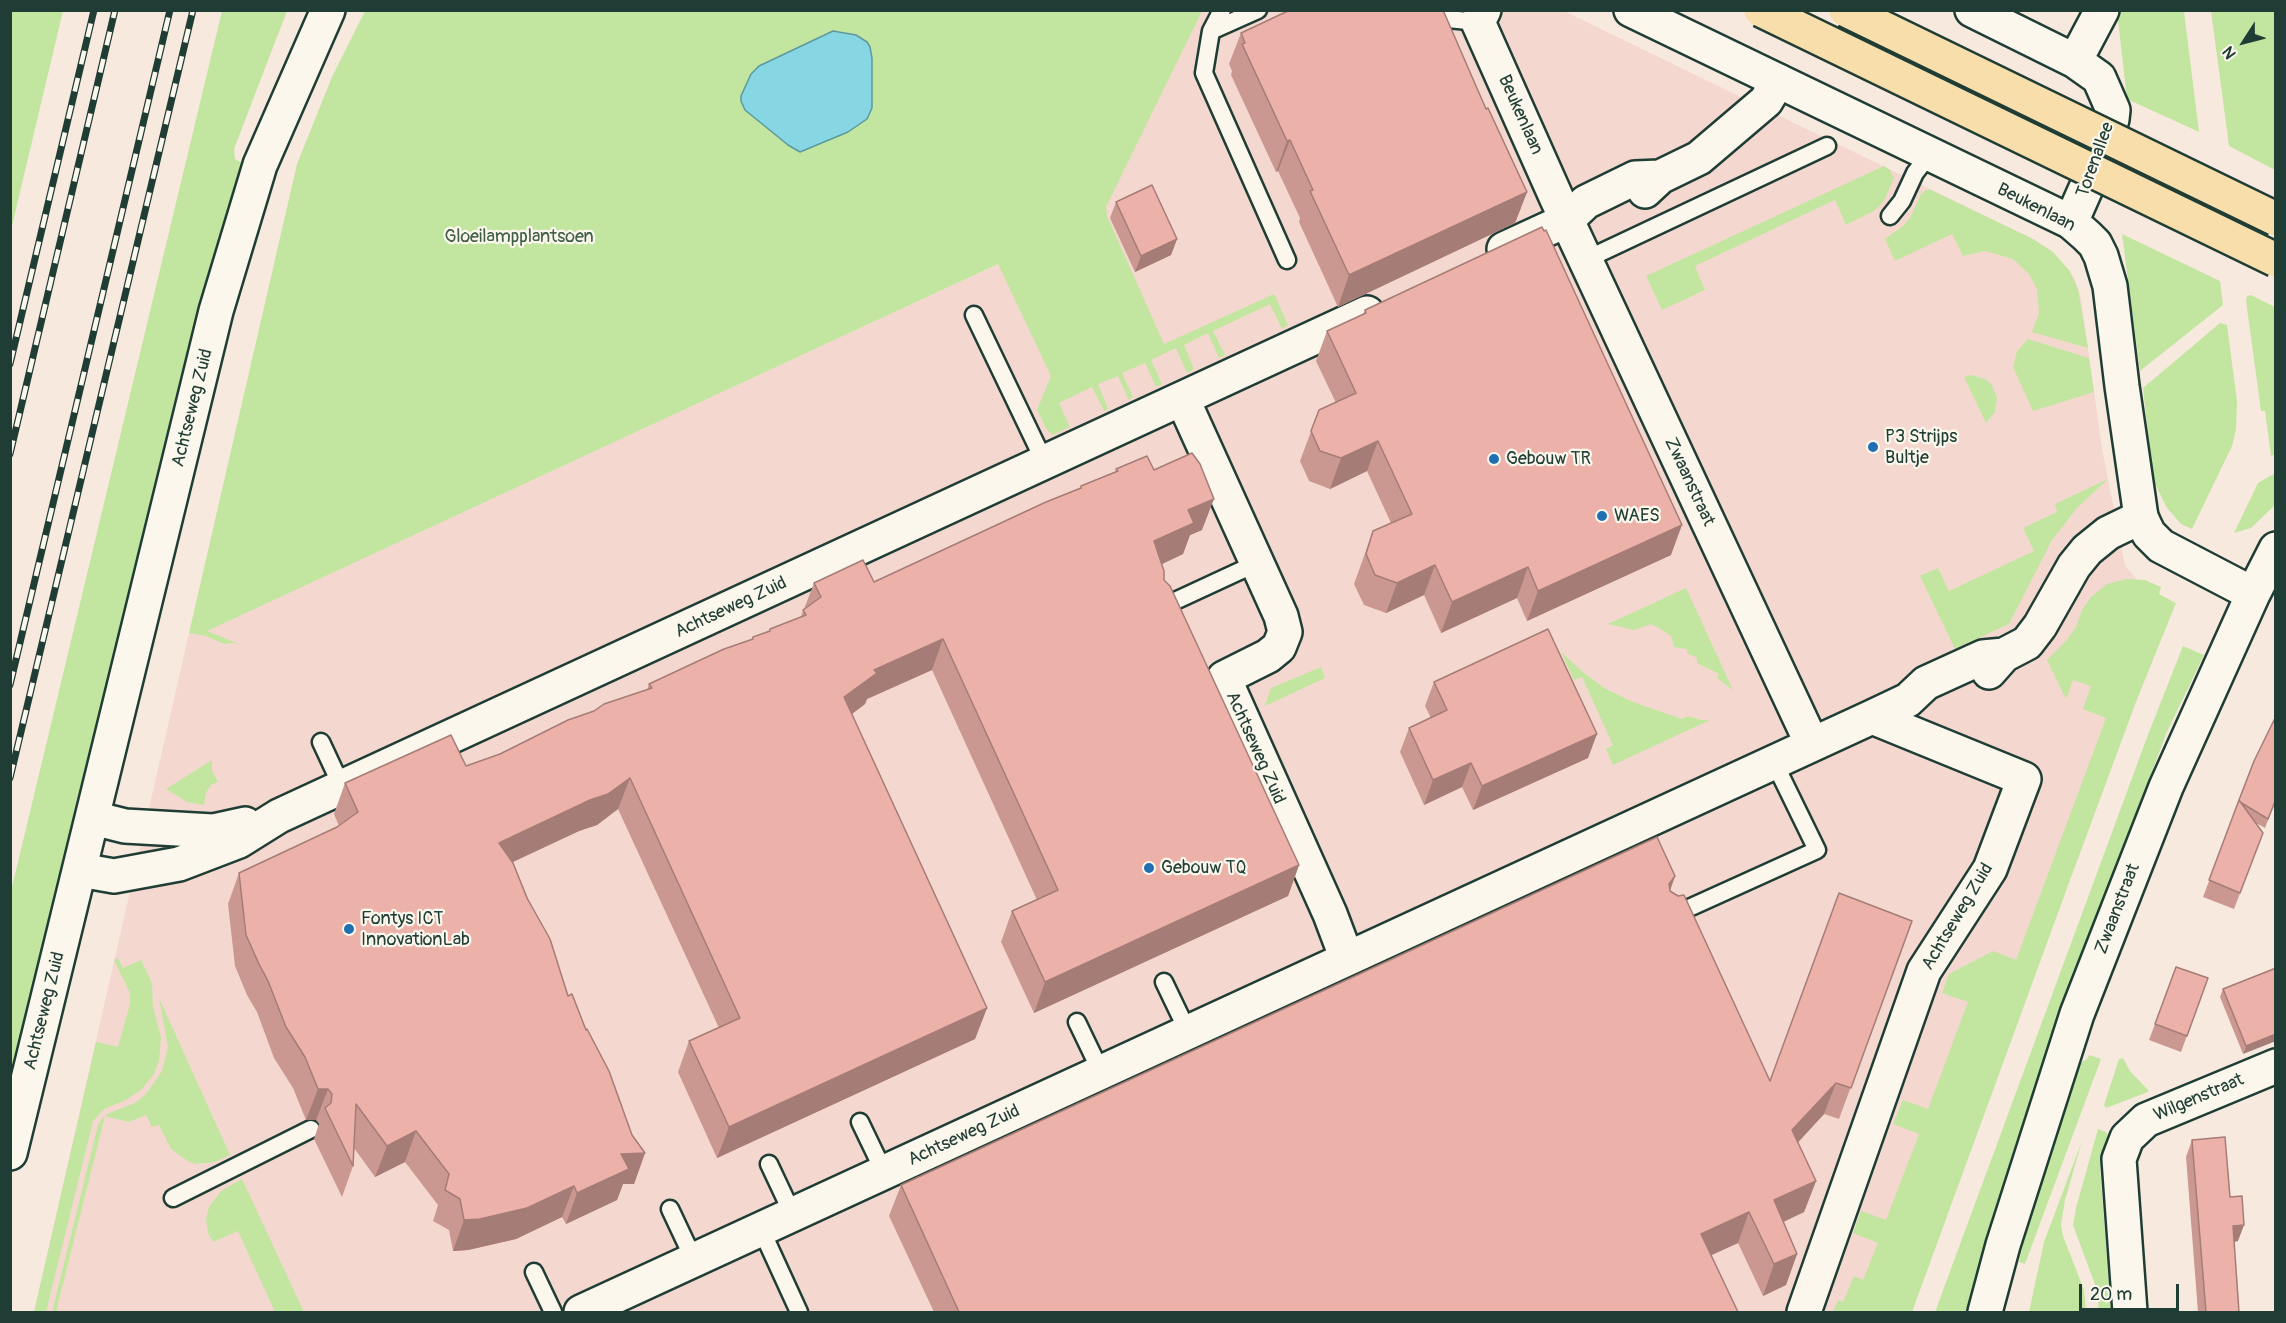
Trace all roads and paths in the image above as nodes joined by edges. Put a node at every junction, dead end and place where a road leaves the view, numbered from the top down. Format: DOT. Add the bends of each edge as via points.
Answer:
graph roads {
  1 [pos="328,10"];
  2 [pos="1222,10"];
  3 [pos="1258,10"];
  4 [pos="1631,10"];
  5 [pos="1761,10"];
  6 [pos="1846,10"];
  7 [pos="1972,10"];
  8 [pos="2102,10"];
  9 [pos="1481,16"];
  10 [pos="1426,29"];
  11 [pos="1210,31"];
  12 [pos="2075,61"];
  13 [pos="1778,81"];
  14 [pos="1827,146"];
  15 [pos="1929,155"];
  16 [pos="1890,216"];
  17 [pos="2276,219"];
  18 [pos="1567,220"];
  19 [pos="2071,222"];
  20 [pos="1287,260"];
  21 [pos="1481,260"];
  22 [pos="1585,260"];
  23 [pos="2276,260"];
  24 [pos="1395,300"];
  25 [pos="974,315"];
  26 [pos="1183,400"];
  27 [pos="1045,463"];
  28 [pos="2141,518"];
  29 [pos="2276,549"];
  30 [pos="1257,563"];
  31 [pos="2253,594"];
  32 [pos="1162,607"];
  33 [pos="1872,717"];
  34 [pos="321,742"];
  35 [pos="1812,744"];
  36 [pos="1774,762"];
  37 [pos="342,787"];
  38 [pos="279,816"];
  39 [pos="93,818"];
  40 [pos="80,870"];
  41 [pos="1668,917"];
  42 [pos="1347,959"];
  43 [pos="1164,982"];
  44 [pos="1077,1022"];
  45 [pos="1188,1032"];
  46 [pos="2276,1066"];
  47 [pos="1101,1072"];
  48 [pos="860,1122"];
  49 [pos="311,1129"];
  50 [pos="10,1153"];
  51 [pos="769,1164"];
  52 [pos="884,1173"];
  53 [pos="172,1198"];
  54 [pos="670,1209"];
  55 [pos="793,1215"];
  56 [pos="761,1229"];
  57 [pos="694,1260"];
  58 [pos="534,1272"];
  59 [pos="1995,1297"];
  60 [pos="553,1312"];
  61 [pos="581,1312"];
  62 [pos="799,1312"];
  63 [pos="1804,1312"];
  64 [pos="1985,1312"];
  65 [pos="2130,1312"];
  1 -- 39 [label="street, Achtseweg Zuid" via="260,165 227,274"];
  2 -- 11 [label="lane"];
  3 -- 11 [label="lane"];
  4 -- 13 [label="street, Beukenlaan"];
  5 -- 23 [label="main road, bridge"];
  6 -- 17 [label="main road, bridge"];
  7 -- 12 [label="street"];
  8 -- 12 [label="street"];
  9 -- 10 [label="lane" via="1448,19"];
  9 -- 18 [label="street, Beukenlaan"];
  11 -- 20 [label="lane" via="1204,73"];
  12 -- 19 [label="street, Torenallee" via="2099,78 2113,110 2102,152"];
  13 -- 15 [label="street, Beukenlaan"];
  13 -- 18 [label="street" via="1766,101 1699,158 1660,177 1635,178 1586,202"];
  14 -- 22 [label="lane"];
  15 -- 16 [label="lane"];
  15 -- 19 [label="street, Beukenlaan"];
  18 -- 21 [label="street"];
  18 -- 22 [label="street, Zwaanstraat"];
  19 -- 28 [label="street, Beukenlaan" via="2095,244 2110,286"];
  22 -- 35 [label="street, Zwaanstraat"];
  24 -- 26 [label="street, Achtseweg Zuid"];
  25 -- 27 [label="lane"];
  26 -- 27 [label="street, Achtseweg Zuid"];
  26 -- 30 [label="street, Achtseweg Zuid"];
  27 -- 37 [label="street, Achtseweg Zuid"];
  28 -- 31 [label="street, Beukenlaan" via="2161,546"];
  28 -- 33 [label="street, Achtseweg Zuid" via="2108,532 2087,550 2027,643 2004,655 1983,657 1926,683 1908,700"];
  29 -- 31 [label="street, Zwaanstraat"];
  30 -- 32 [label="lane"];
  30 -- 42 [label="street, Achtseweg Zuid" via="1281,616 1284,639 1268,656 1224,678"];
  31 -- 59 [label="street, Zwaanstraat" via="2166,787 2077,1014 2003,1245"];
  33 -- 35 [label="street, Achtseweg Zuid"];
  33 -- 63 [label="street, Achtseweg Zuid" via="2024,779 1990,869 1924,971"];
  34 -- 37 [label="lane"];
  35 -- 36 [label="street, Achtseweg Zuid"];
  36 -- 41 [label="lane" via="1817,850"];
  36 -- 42 [label="street, Achtseweg Zuid"];
  37 -- 38 [label="street, Achtseweg Zuid"];
  38 -- 39 [label="street, Achtseweg Zuid" via="213,831 125,826"];
  38 -- 40 [label="street, Achtseweg Zuid" via="239,841 179,864 114,876"];
  39 -- 40 [label="street, Achtseweg Zuid"];
  40 -- 50 [label="street, Achtseweg Zuid"];
  42 -- 45 [label="street, Achtseweg Zuid"];
  43 -- 45 [label="lane"];
  44 -- 47 [label="lane"];
  45 -- 47 [label="street, Achtseweg Zuid"];
  46 -- 65 [label="street, Wilgenstraat" via="2146,1120 2127,1138 2119,1159"];
  47 -- 52 [label="street, Achtseweg Zuid"];
  48 -- 52 [label="lane"];
  49 -- 53 [label="lane"];
  51 -- 55 [label="lane"];
  52 -- 55 [label="street, Achtseweg Zuid"];
  54 -- 57 [label="lane"];
  55 -- 56 [label="street, Achtseweg Zuid"];
  56 -- 57 [label="street, Achtseweg Zuid"];
  56 -- 62 [label="lane"];
  57 -- 61 [label="street, Achtseweg Zuid"];
  58 -- 60 [label="lane"];
  59 -- 64 [label="street, Zwaanstraat"];
}
